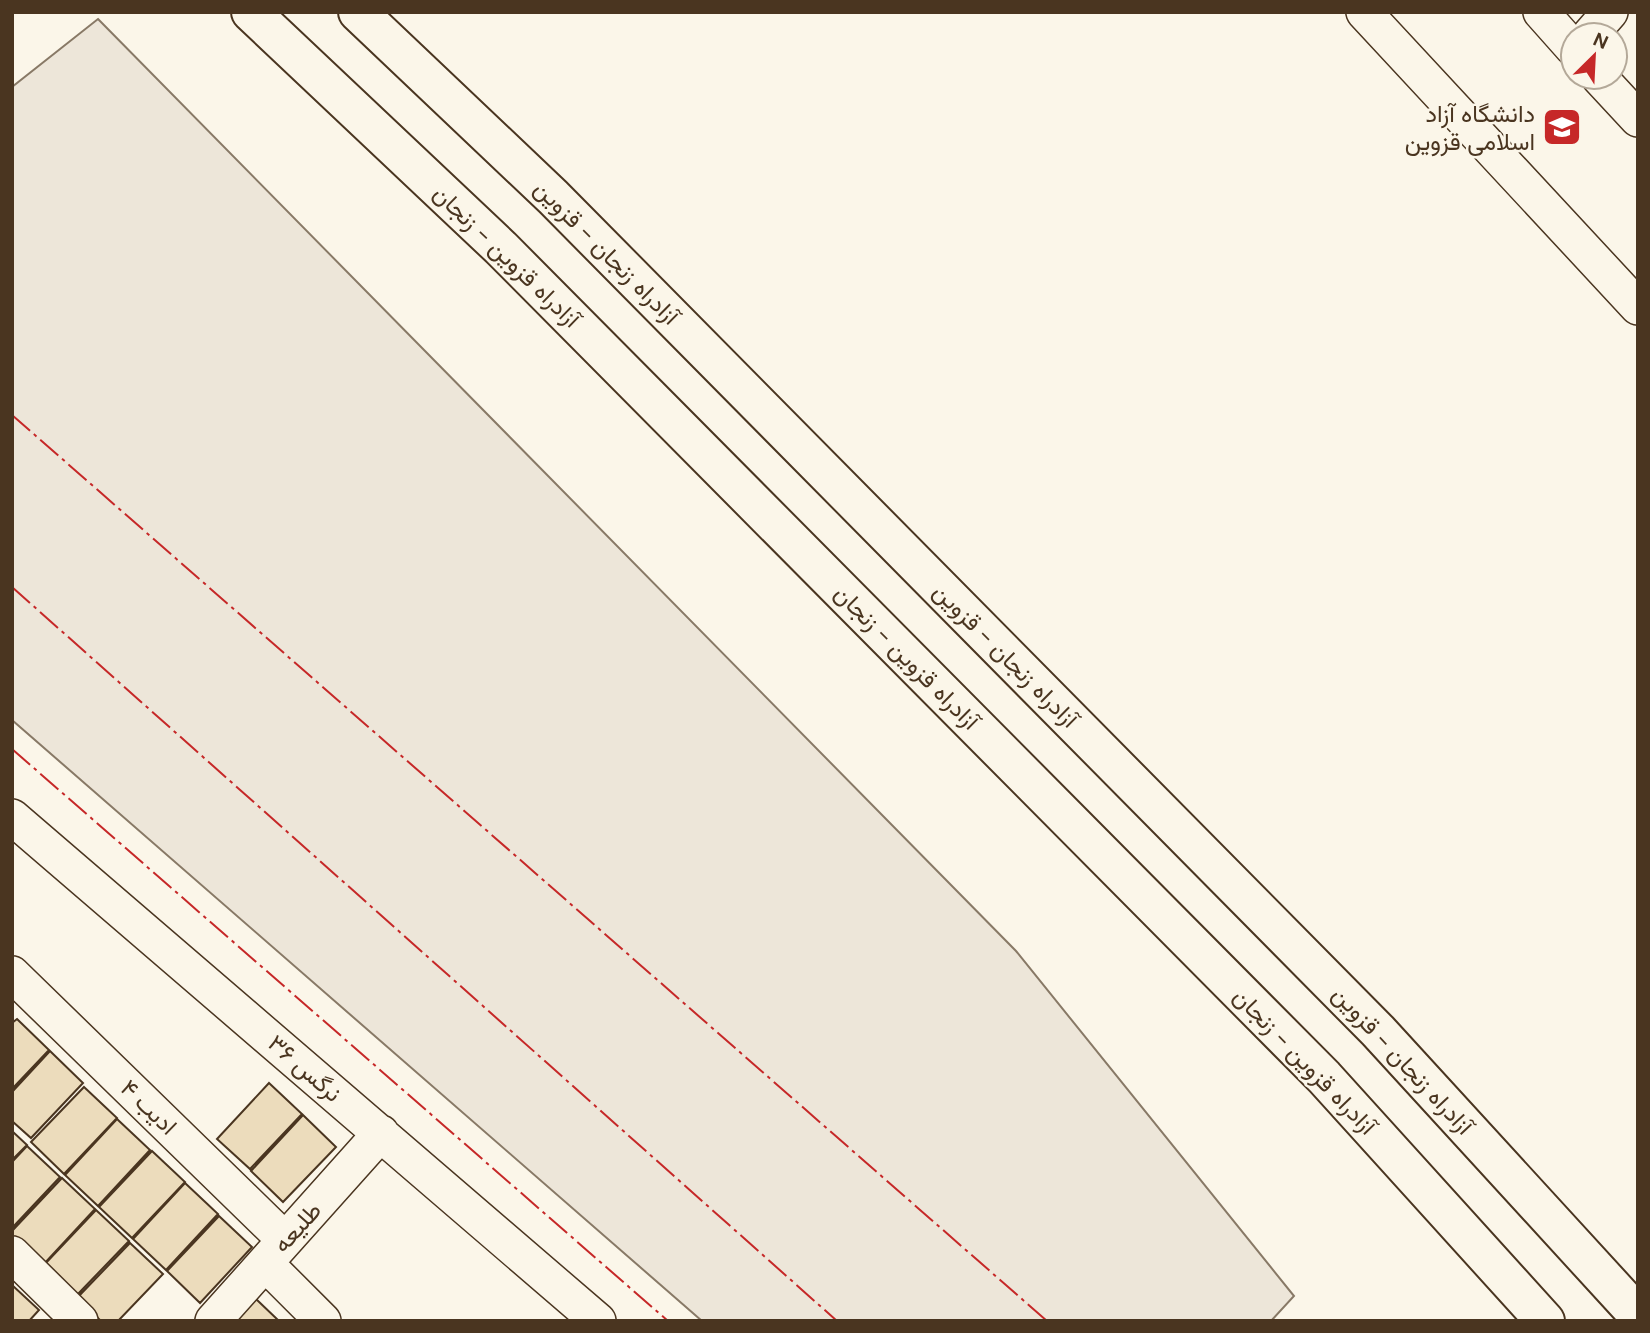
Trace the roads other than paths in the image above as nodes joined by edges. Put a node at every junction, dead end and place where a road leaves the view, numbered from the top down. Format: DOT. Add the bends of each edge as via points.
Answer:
graph roads {
  1 [pos="251,12"];
  2 [pos="358,12"];
  3 [pos="1364,12"];
  4 [pos="1542,12"];
  5 [pos="1559,32"];
  6 [pos="1612,91"];
  7 [pos="1638,119"];
  8 [pos="1638,307"];
  9 [pos="12,817"];
  10 [pos="12,974"];
  11 [pos="381,1133"];
  12 [pos="275,1252"];
  13 [pos="12,1254"];
  14 [pos="1638,1315"];
  15 [pos="80,1321"];
  16 [pos="213,1321"];
  17 [pos="323,1321"];
  18 [pos="598,1321"];
  19 [pos="1545,1321"];
  1 -- 19 [label="highway, آزادراه قزوین - زنجان" via="500,248 1314,1067"];
  2 -- 14 [label="highway, آزادراه زنجان - قزوین" via="553,197 1358,1011"];
  3 -- 8 [label="street"];
  4 -- 5 [label="street"];
  6 -- 7 [label="street"];
  9 -- 11 [label="street, نرگس ۳۶"];
  10 -- 12 [label="street, ادیب ۴"];
  11 -- 12 [label="street, طلیعه"];
  11 -- 18 [label="street, نرگس ۳۶"];
  12 -- 16 [label="street, طلیعه"];
  12 -- 17 [label="street, ادیب ۴"];
  13 -- 15 [label="street"];
}
